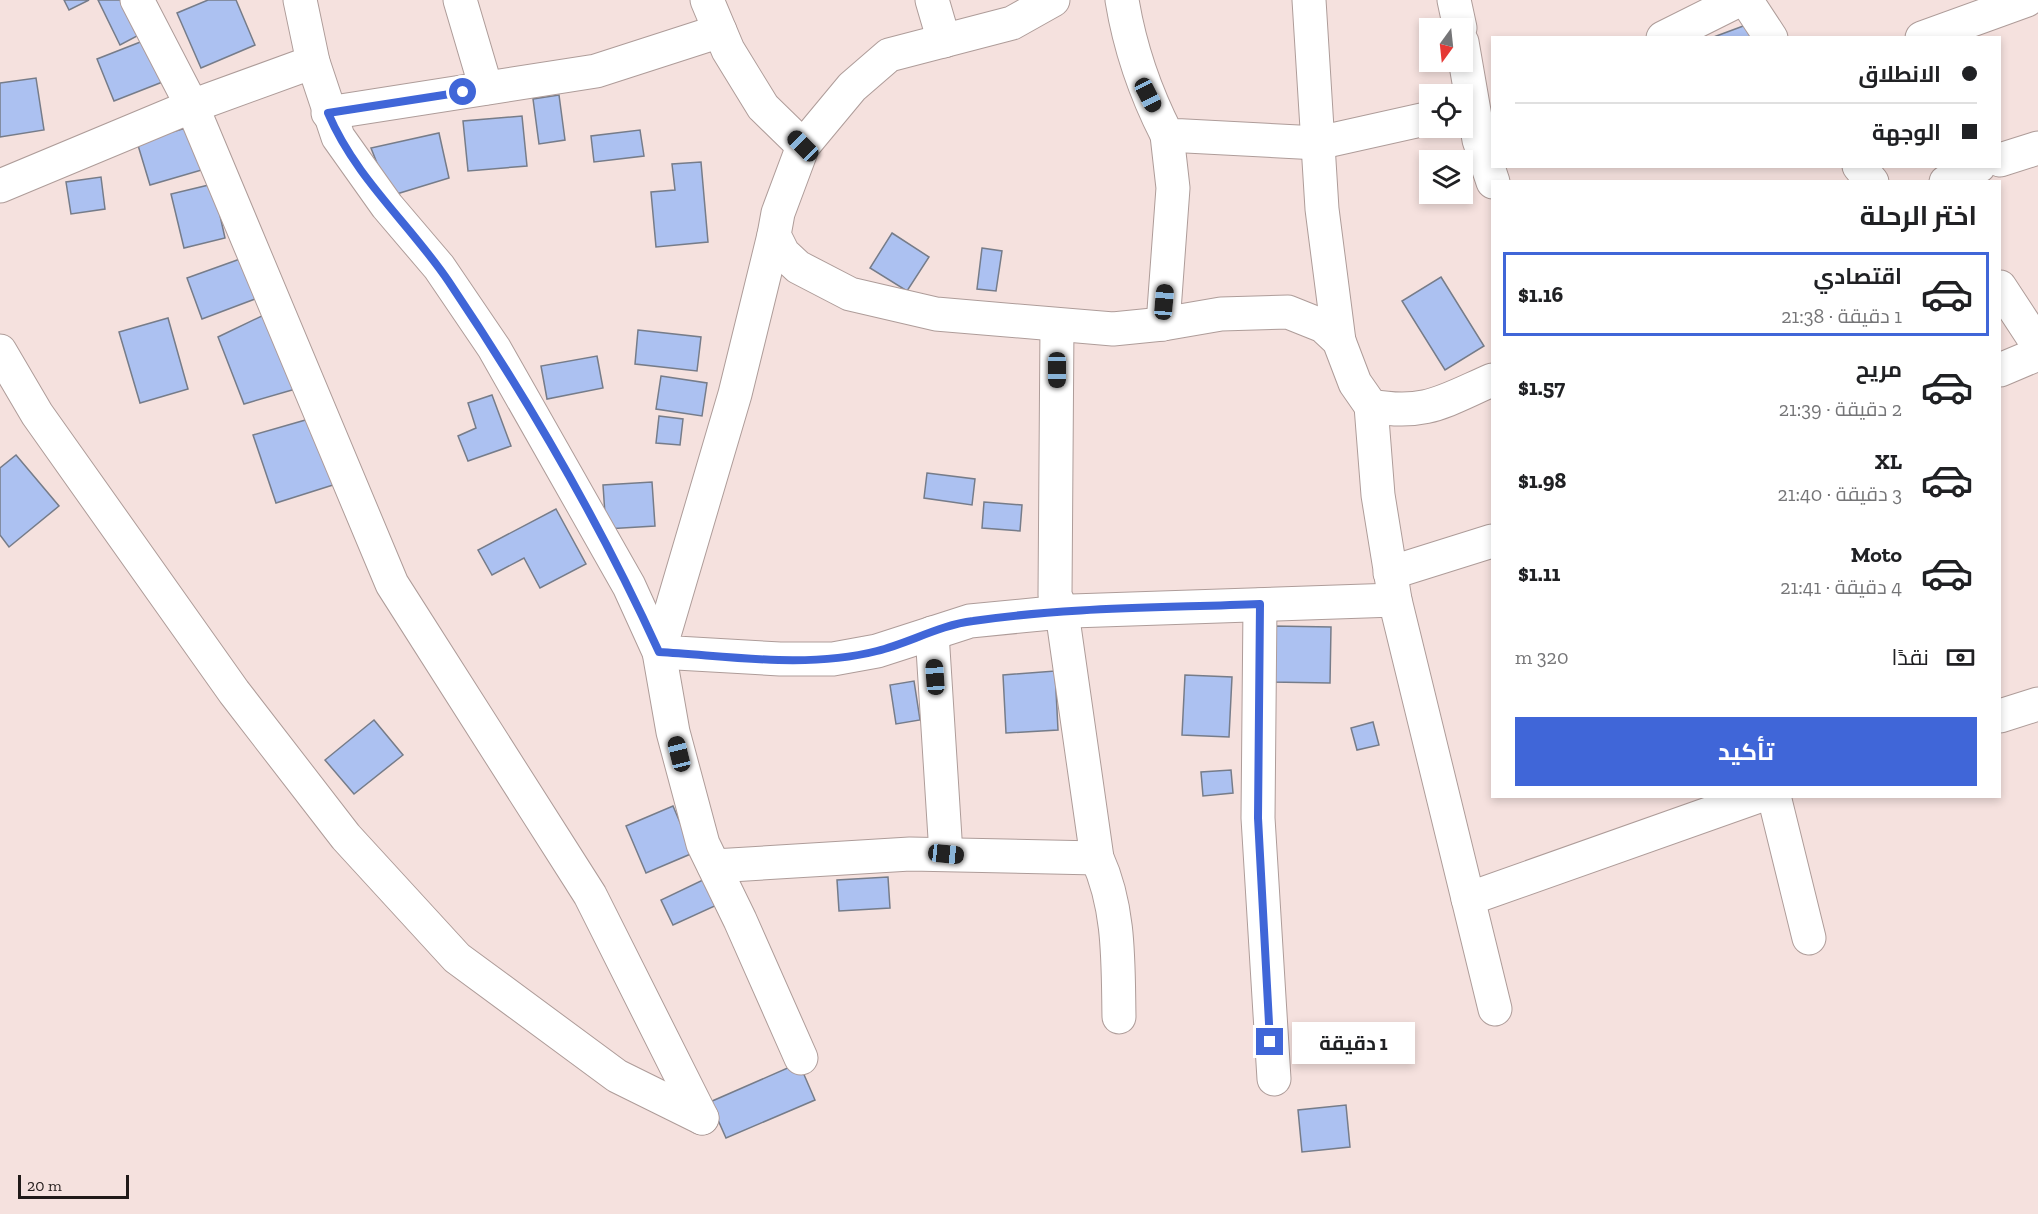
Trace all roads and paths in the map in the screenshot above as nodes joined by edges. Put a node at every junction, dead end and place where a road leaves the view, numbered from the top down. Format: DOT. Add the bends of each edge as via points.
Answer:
graph roads {
  1 [pos="136,0"];
  2 [pos="300,0"];
  3 [pos="459,0"];
  4 [pos="707,0"];
  5 [pos="932,0"];
  6 [pos="1053,0"];
  7 [pos="1122,0"];
  8 [pos="1310,0"];
  9 [pos="1454,0"];
  10 [pos="1739,0"];
  11 [pos="1746,0"];
  12 [pos="2027,0"];
  13 [pos="1458,18"];
  14 [pos="720,31"];
  15 [pos="1667,36"];
  16 [pos="1770,36"];
  17 [pos="1928,36"];
  18 [pos="944,41"];
  19 [pos="313,62"];
  20 [pos="1468,72"];
  21 [pos="486,88"];
  22 [pos="192,106"];
  23 [pos="1476,108"];
  24 [pos="328,113"];
  25 [pos="1419,120"];
  26 [pos="1167,135"];
  27 [pos="1318,142"];
  28 [pos="803,146"];
  29 [pos="2038,148"];
  30 [pos="2001,160"];
  31 [pos="1861,168"];
  32 [pos="1975,168"];
  33 [pos="1492,180"];
  34 [pos="1870,180"];
  35 [pos="1950,180"];
  36 [pos="0,186"];
  37 [pos="774,236"];
  38 [pos="2001,289"];
  39 [pos="1162,324"];
  40 [pos="1057,325"];
  41 [pos="1340,341"];
  42 [pos="2038,345"];
  43 [pos="0,351"];
  44 [pos="2038,354"];
  45 [pos="2001,370"];
  46 [pos="1491,380"];
  47 [pos="1371,406"];
  48 [pos="1491,541"];
  49 [pos="1393,586"];
  50 [pos="1260,604"];
  51 [pos="1062,612"];
  52 [pos="932,633"];
  53 [pos="659,652"];
  54 [pos="2038,704"];
  55 [pos="2001,716"];
  56 [pos="1754,798"];
  57 [pos="1774,798"];
  58 [pos="946,854"];
  59 [pos="1097,858"];
  60 [pos="714,866"];
  61 [pos="1468,899"];
  62 [pos="1809,938"];
  63 [pos="1495,1009"];
  64 [pos="1119,1017"];
  65 [pos="801,1058"];
  66 [pos="1274,1079"];
  1 -- 22 [label="street"];
  2 -- 19 [label="street"];
  3 -- 21 [label="street"];
  4 -- 14 [label="street"];
  5 -- 18 [label="street"];
  6 -- 18 [label="street" via="1012,23"];
  7 -- 26 [label="street" via="1134,54"];
  8 -- 27 [label="street"];
  9 -- 13 [label="street"];
  10 -- 15 [label="street"];
  11 -- 16 [label="street"];
  12 -- 17 [label="street"];
  14 -- 21 [label="street" via="596,71"];
  14 -- 28 [label="street" via="764,107"];
  18 -- 28 [label="street" via="889,56 852,87"];
  19 -- 22 [label="street"];
  19 -- 24 [label="street"];
  20 -- 23 [label="street"];
  21 -- 24 [label="street"];
  22 -- 36 [label="street"];
  22 -- 43 [label="street" via="392,584 590,895 702,1118 617,1076 457,958 346,837 234,692 36,414"];
  23 -- 33 [label="street" via="1479,140"];
  24 -- 53 [label="street" via="362,174 439,267 494,348 629,586"];
  25 -- 27 [label="street"];
  26 -- 27 [label="street"];
  26 -- 39 [label="street" via="1173,188"];
  27 -- 41 [label="street"];
  28 -- 37 [label="street" via="778,213"];
  29 -- 30 [label="street"];
  31 -- 34 [label="street"];
  32 -- 35 [label="street"];
  37 -- 40 [label="street" via="783,253 798,267 850,294 936,314"];
  37 -- 53 [label="street" via="735,394"];
  38 -- 42 [label="street"];
  39 -- 40 [label="street" via="1113,329"];
  39 -- 41 [label="street" via="1221,314 1287,312 1323,326"];
  40 -- 51 [label="street" via="1054,596"];
  41 -- 47 [label="street" via="1355,383"];
  44 -- 45 [label="street"];
  46 -- 47 [label="street" via="1428,408 1397,411"];
  47 -- 49 [label="street" via="1378,495"];
  48 -- 49 [label="street"];
  49 -- 50 [label="street"];
  49 -- 61 [label="street"];
  50 -- 51 [label="street"];
  50 -- 66 [label="street" via="1258,818"];
  51 -- 52 [label="street" via="970,621"];
  51 -- 59 [label="street"];
  52 -- 53 [label="street" via="877,651 833,659"];
  52 -- 58 [label="street"];
  53 -- 60 [label="street" via="679,754 703,844"];
  54 -- 55 [label="street"];
  56 -- 61 [label="street"];
  57 -- 62 [label="street"];
  58 -- 59 [label="street"];
  58 -- 60 [label="street"];
  59 -- 64 [label="street" via="1107,879 1116,926"];
  60 -- 65 [label="street"];
  61 -- 63 [label="street"];
}
